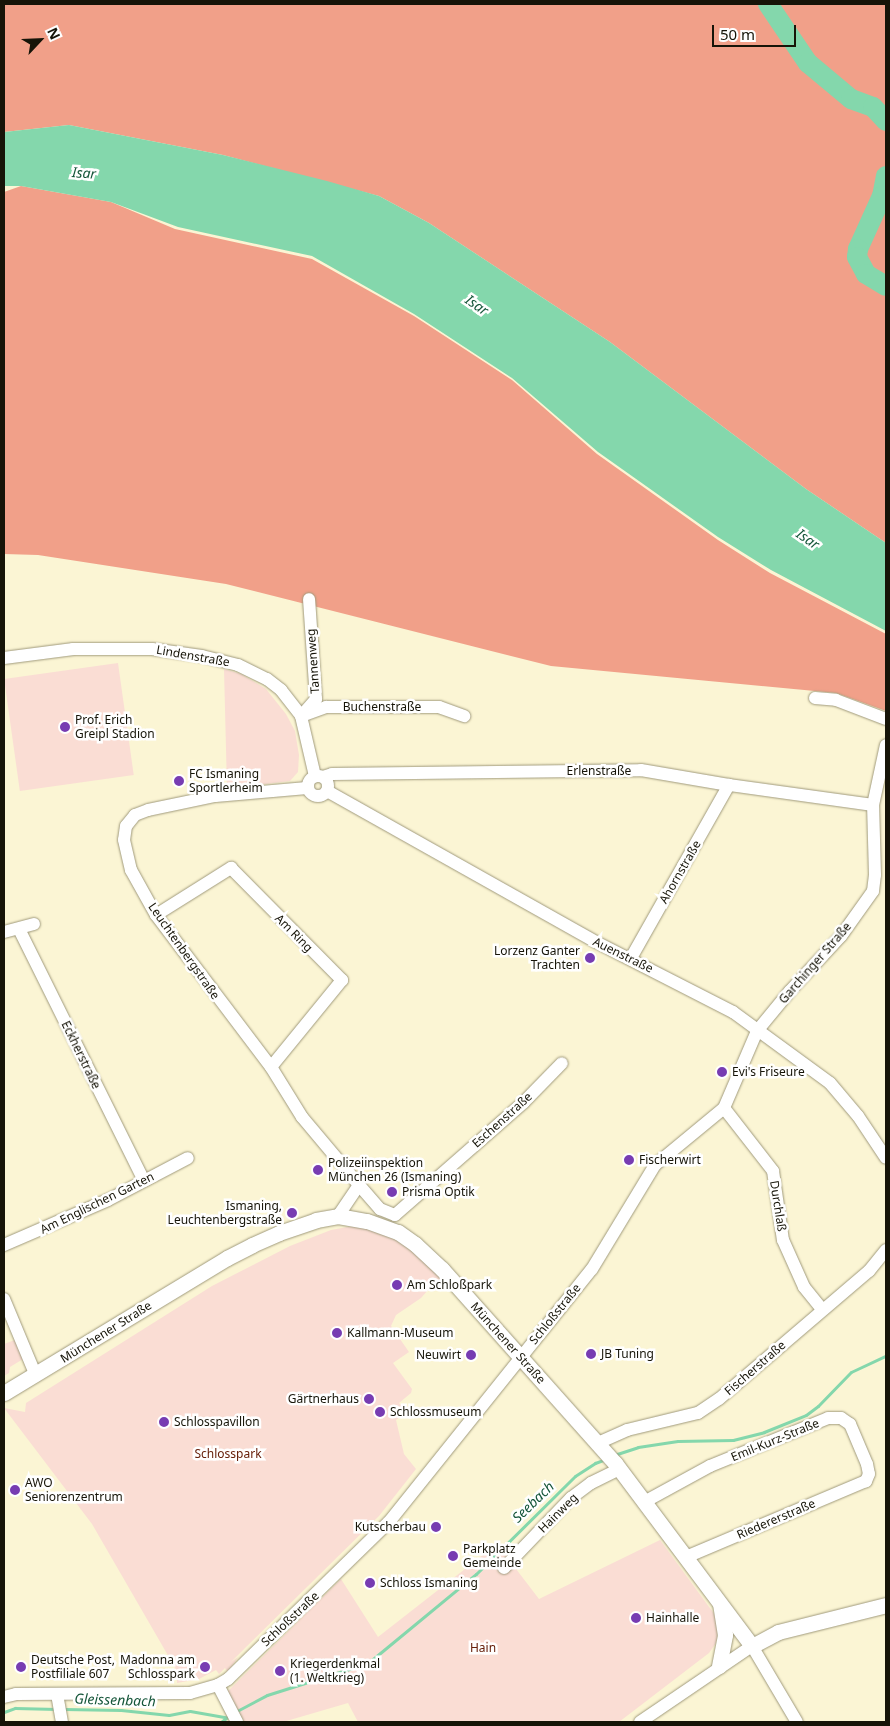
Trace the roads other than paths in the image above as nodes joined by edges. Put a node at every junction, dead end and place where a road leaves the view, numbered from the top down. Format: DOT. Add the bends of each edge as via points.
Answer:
graph roads {
  1 [pos="309,599"];
  2 [pos="4,658"];
  3 [pos="815,698"];
  4 [pos="301,716"];
  5 [pos="464,716"];
  6 [pos="886,719"];
  7 [pos="886,745"];
  8 [pos="319,776"];
  9 [pos="729,785"];
  10 [pos="307,788"];
  11 [pos="327,791"];
  12 [pos="873,805"];
  13 [pos="156,915"];
  14 [pos="34,924"];
  15 [pos="19,928"];
  16 [pos="4,932"];
  17 [pos="630,958"];
  18 [pos="757,1031"];
  19 [pos="562,1063"];
  20 [pos="271,1067"];
  21 [pos="724,1108"];
  22 [pos="188,1158"];
  23 [pos="886,1158"];
  24 [pos="144,1181"];
  25 [pos="359,1185"];
  26 [pos="395,1215"];
  27 [pos="338,1216"];
  28 [pos="398,1232"];
  29 [pos="4,1245"];
  30 [pos="886,1250"];
  31 [pos="4,1299"];
  32 [pos="822,1309"];
  33 [pos="519,1358"];
  34 [pos="36,1376"];
  35 [pos="4,1394"];
  36 [pos="602,1446"];
  37 [pos="618,1466"];
  38 [pos="866,1481"];
  39 [pos="646,1502"];
  40 [pos="686,1557"];
  41 [pos="504,1568"];
  42 [pos="719,1601"];
  43 [pos="886,1605"];
  44 [pos="752,1646"];
  45 [pos="719,1666"];
  46 [pos="221,1690"];
  47 [pos="4,1697"];
  48 [pos="59,1707"];
  49 [pos="237,1722"];
  50 [pos="640,1722"];
  51 [pos="797,1722"];
  1 -- 4 [label="street, Tannenweg" via="316,699"];
  2 -- 4 [label="street, Lindenstraße" via="73,649 152,649 202,656 238,665 266,679 281,690"];
  3 -- 6 [label="street" via="836,700"];
  4 -- 5 [label="street, Buchenstraße" via="326,707 440,707"];
  4 -- 8 [label="street, Lindenstraße"];
  7 -- 12 [label="street, Garchinger Straße"];
  8 -- 9 [label="street, Erlenstraße" via="641,770"];
  8 -- 10 [label="street" via="310,779"];
  8 -- 11 [label="street" via="327,782"];
  9 -- 12 [label="street, Erlenstraße"];
  9 -- 17 [label="street, Ahornstraße"];
  10 -- 11 [label="street" via="314,796 321,796"];
  10 -- 13 [label="street, Leuchtenbergstraße" via="215,796 135,816 126,826 126,854 131,870"];
  11 -- 17 [label="street, Auenstraße"];
  12 -- 18 [label="street, Garchinger Straße" via="873,891 841,936"];
  13 -- 20 [label="street, Leuchtenbergstraße"];
  13 -- 20 [label="street, Am Ring" via="231,868 342,980"];
  14 -- 15 [label="street"];
  15 -- 16 [label="street"];
  15 -- 24 [label="street, Eckherstraße"];
  17 -- 18 [label="street, Auenstraße" via="733,1012"];
  18 -- 21 [label="street, Schloßstraße"];
  18 -- 23 [label="street, Auenstraße" via="830,1083 858,1116"];
  19 -- 26 [label="street, Eschenstraße" via="524,1102"];
  20 -- 25 [label="street, Leuchtenbergstraße" via="302,1117"];
  21 -- 32 [label="street, Durchlaß" via="772,1171 783,1240 804,1287"];
  21 -- 33 [label="street, Schloßstraße" via="656,1165 592,1269"];
  22 -- 24 [label="street, Am Englischen Garten"];
  24 -- 29 [label="street, Am Englischen Garten"];
  25 -- 26 [label="street" via="380,1209"];
  25 -- 27 [label="street"];
  26 -- 28 [label="street"];
  27 -- 28 [label="main road, Münchener Straße" via="367,1221"];
  27 -- 34 [label="main road, Münchener Straße" via="295,1226 227,1258"];
  28 -- 33 [label="main road, Münchener Straße" via="442,1270"];
  30 -- 32 [label="street, Fischerstraße" via="869,1271"];
  31 -- 34 [label="street"];
  32 -- 36 [label="street, Fischerstraße" via="719,1399 698,1413 627,1430"];
  33 -- 36 [label="main road, Münchener Straße"];
  33 -- 46 [label="street, Schloßstraße" via="388,1522 228,1679"];
  34 -- 35 [label="main road, Münchener Straße"];
  36 -- 37 [label="main road, Münchener Straße"];
  37 -- 39 [label="main road, Münchener Straße"];
  37 -- 41 [label="street, Hainweg" via="570,1498"];
  38 -- 39 [label="street, Emil-Kurz-Straße" via="869,1474 867,1464 850,1424 841,1418 828,1418 710,1466"];
  38 -- 40 [label="street, Riedererstraße"];
  39 -- 40 [label="main road, Münchener Straße"];
  40 -- 42 [label="main road, Münchener Straße"];
  42 -- 44 [label="main road, Münchener Straße"];
  42 -- 45 [label="main road" via="726,1635"];
  43 -- 44 [label="main road" via="778,1632"];
  44 -- 45 [label="street"];
  44 -- 51 [label="street"];
  45 -- 50 [label="street"];
  46 -- 48 [label="street"];
  46 -- 49 [label="street"];
  47 -- 48 [label="street" via="16,1694"];
}
